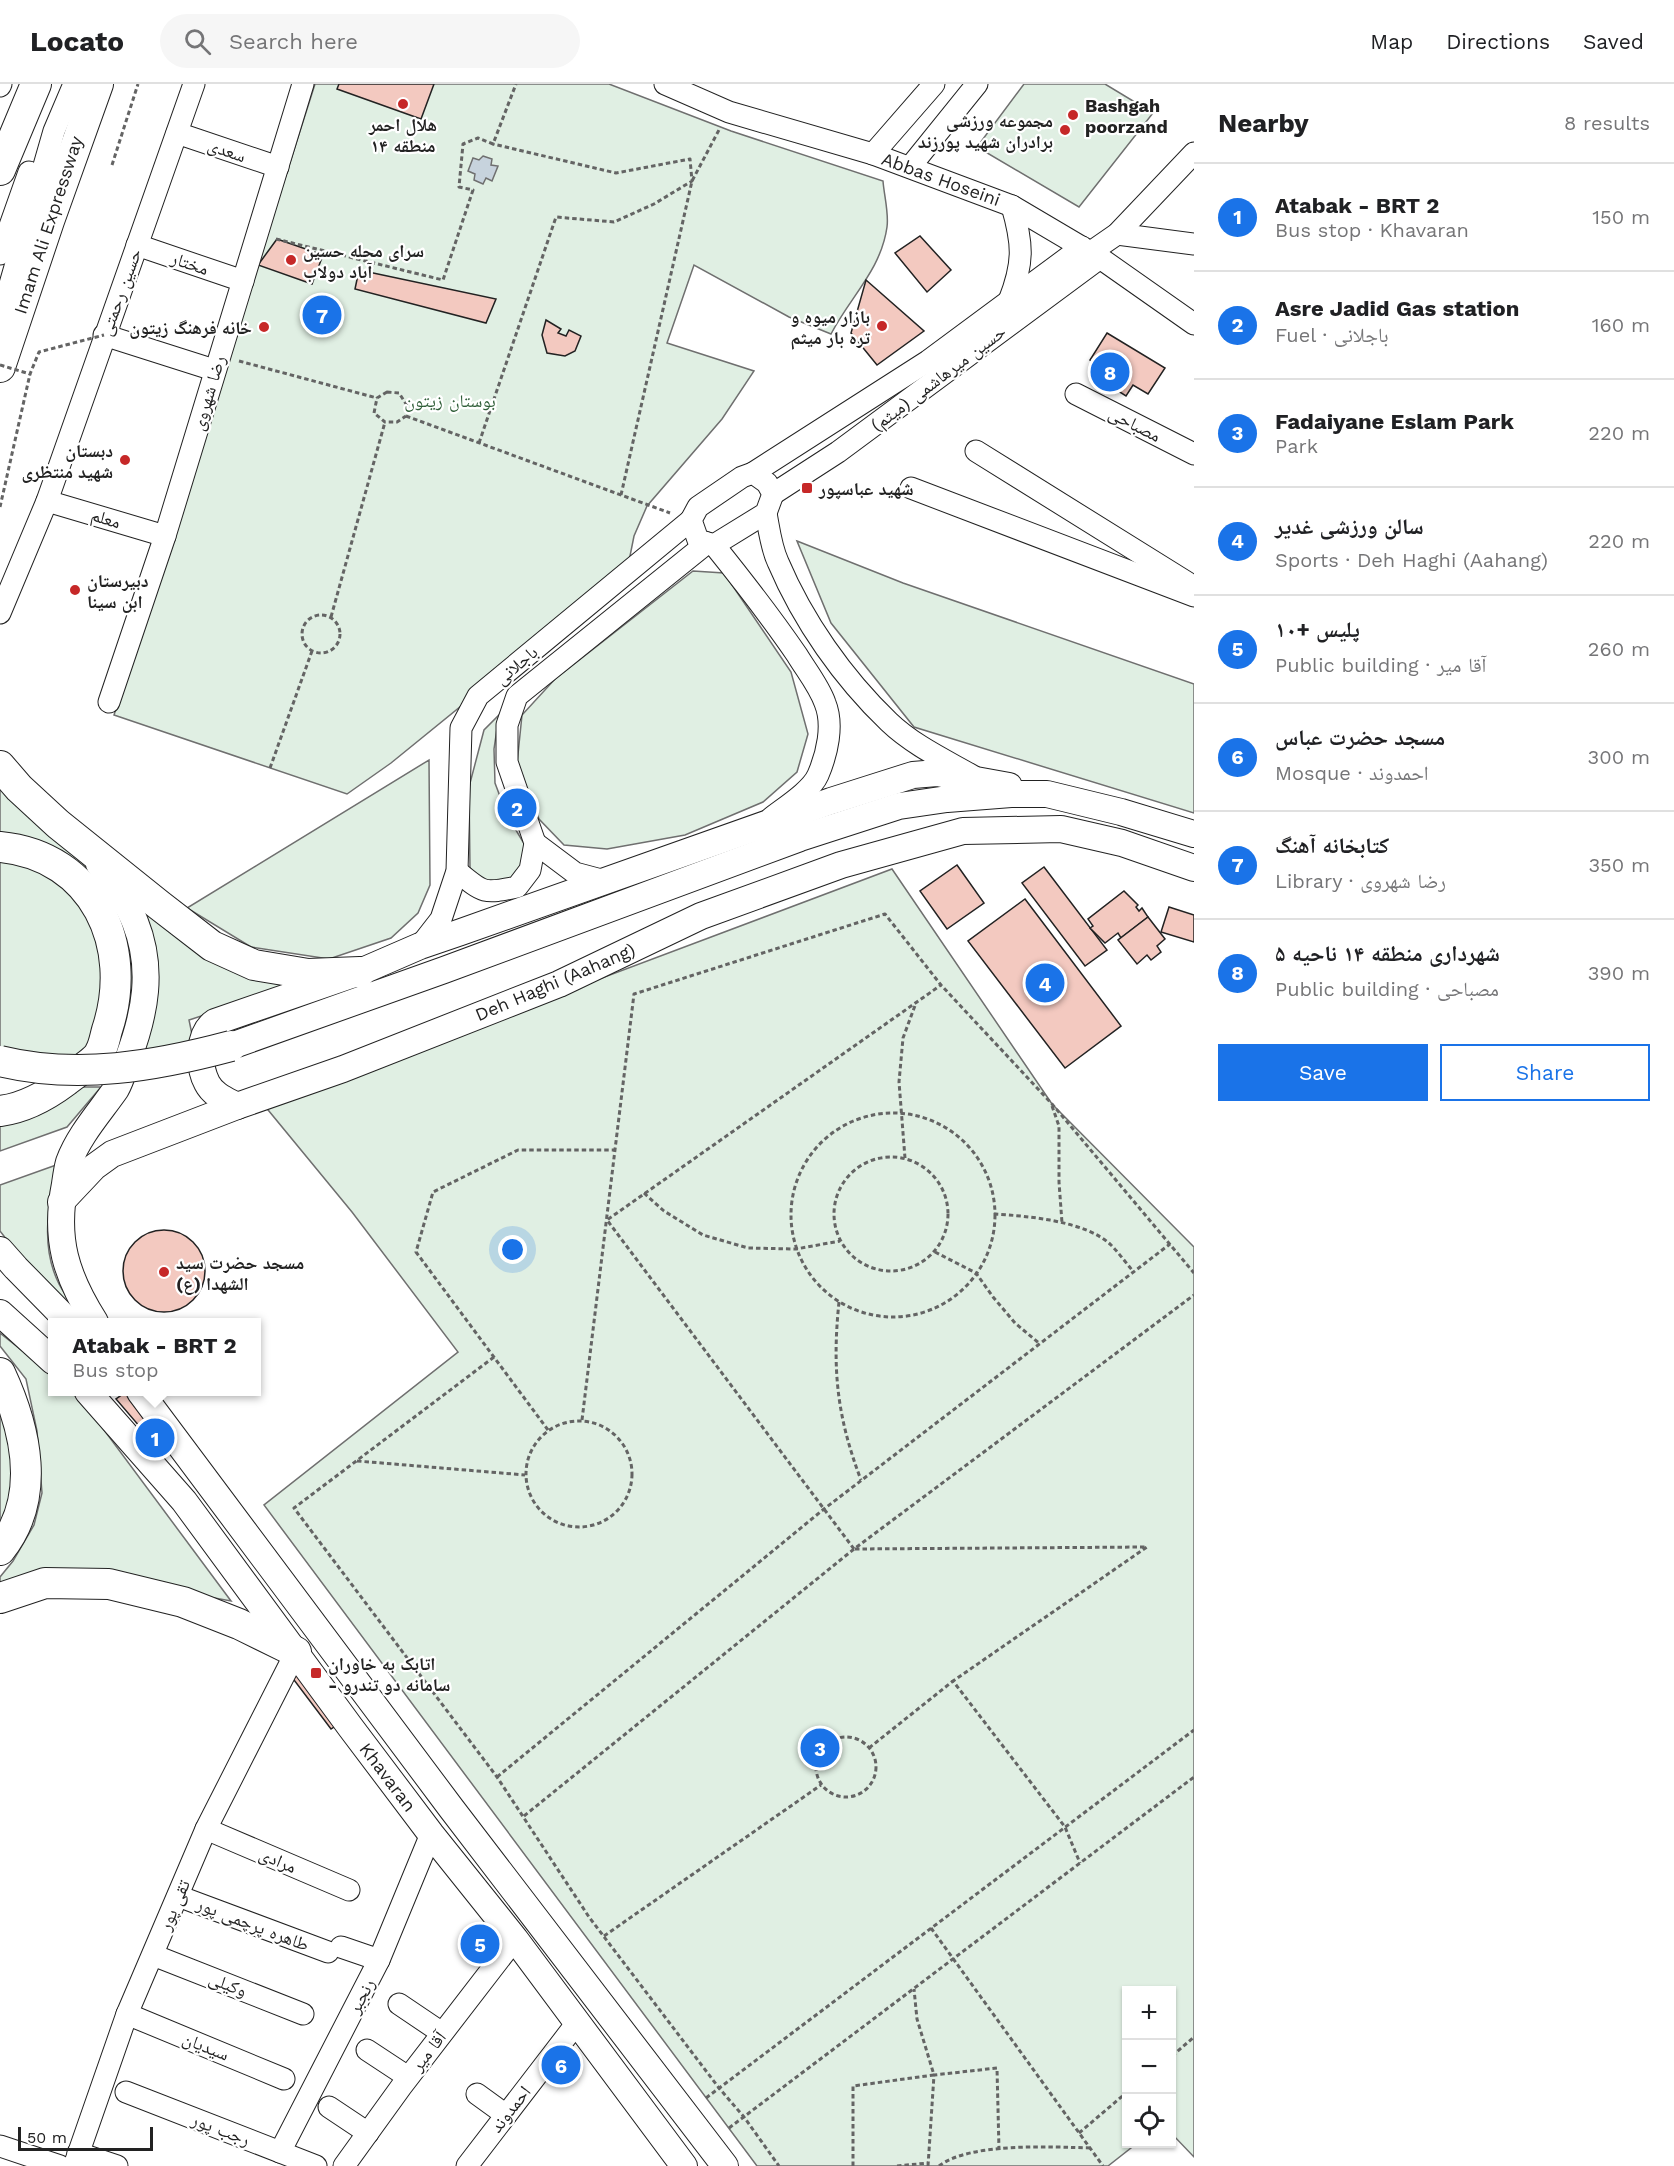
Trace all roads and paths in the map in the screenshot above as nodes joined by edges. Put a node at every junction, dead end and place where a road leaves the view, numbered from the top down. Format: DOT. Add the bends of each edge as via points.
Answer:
graph roads {
  1 [pos="36,84"];
  2 [pos="60,84"];
  3 [pos="74,84"];
  4 [pos="98,84"];
  5 [pos="138,84"];
  6 [pos="194,84"];
  7 [pos="303,84"];
  8 [pos="516,84"];
  9 [pos="977,84"];
  10 [pos="672,85"];
  11 [pos="932,86"];
  12 [pos="957,109"];
  13 [pos="729,112"];
  14 [pos="177,133"];
  15 [pos="493,144"];
  16 [pos="1194,153"];
  17 [pos="873,154"];
  18 [pos="112,165"];
  19 [pos="278,167"];
  20 [pos="910,167"];
  21 [pos="0,170"];
  22 [pos="692,181"];
  23 [pos="1012,206"];
  24 [pos="257,234"];
  25 [pos="1116,234"];
  26 [pos="1194,244"];
  27 [pos="137,245"];
  28 [pos="1091,252"];
  29 [pos="0,255"];
  30 [pos="243,281"];
  31 [pos="1008,302"];
  32 [pos="0,319"];
  33 [pos="1194,324"];
  34 [pos="104,335"];
  35 [pos="217,363"];
  36 [pos="0,366"];
  37 [pos="30,374"];
  38 [pos="1076,394"];
  39 [pos="377,398"];
  40 [pos="406,416"];
  41 [pos="385,422"];
  42 [pos="479,443"];
  43 [pos="976,451"];
  44 [pos="1194,454"];
  45 [pos="753,473"];
  46 [pos="911,488"];
  47 [pos="621,495"];
  48 [pos="47,501"];
  49 [pos="769,504"];
  50 [pos="0,507"];
  51 [pos="691,520"];
  52 [pos="165,536"];
  53 [pos="710,544"];
  54 [pos="1194,587"];
  55 [pos="5,588"];
  56 [pos="1194,596"];
  57 [pos="0,613"];
  58 [pos="331,617"];
  59 [pos="312,651"];
  60 [pos="109,702"];
  61 [pos="0,766"];
  62 [pos="270,768"];
  63 [pos="979,780"];
  64 [pos="1035,794"];
  65 [pos="758,827"];
  66 [pos="1194,834"];
  67 [pos="535,843"];
  68 [pos="0,847"];
  69 [pos="91,851"];
  70 [pos="1194,868"];
  71 [pos="457,871"];
  72 [pos="605,881"];
  73 [pos="420,946"];
  74 [pos="360,972"];
  75 [pos="941,985"];
  76 [pos="916,1002"];
  77 [pos="231,1046"];
  78 [pos="0,1061"];
  79 [pos="1052,1104"];
  80 [pos="237,1107"];
  81 [pos="0,1111"];
  82 [pos="902,1113"];
  83 [pos="615,1150"];
  84 [pos="905,1158"];
  85 [pos="644,1193"];
  86 [pos="61,1202"];
  87 [pos="994,1214"];
  88 [pos="607,1220"];
  89 [pos="1062,1223"];
  90 [pos="840,1241"];
  91 [pos="1170,1244"];
  92 [pos="0,1250"];
  93 [pos="796,1250"];
  94 [pos="934,1252"];
  95 [pos="1133,1272"];
  96 [pos="976,1273"];
  97 [pos="1194,1274"];
  98 [pos="1194,1295"];
  99 [pos="839,1302"];
  100 [pos="0,1313"];
  101 [pos="64,1318"];
  102 [pos="92,1318"];
  103 [pos="1040,1344"];
  104 [pos="48,1356"];
  105 [pos="494,1357"];
  106 [pos="0,1373"];
  107 [pos="92,1396"];
  108 [pos="143,1396"];
  109 [pos="582,1420"];
  110 [pos="548,1430"];
  111 [pos="356,1461"];
  112 [pos="525,1475"];
  113 [pos="862,1480"];
  114 [pos="824,1509"];
  115 [pos="854,1549"];
  116 [pos="0,1550"];
  117 [pos="0,1598"];
  118 [pos="296,1652"];
  119 [pos="953,1681"];
  120 [pos="1194,1730"];
  121 [pos="869,1748"];
  122 [pos="497,1777"];
  123 [pos="1194,1777"];
  124 [pos="821,1785"];
  125 [pos="524,1816"];
  126 [pos="1065,1827"];
  127 [pos="206,1829"];
  128 [pos="431,1834"];
  129 [pos="1080,1863"];
  130 [pos="349,1890"];
  131 [pos="178,1896"];
  132 [pos="931,1928"];
  133 [pos="604,1936"];
  134 [pos="515,1939"];
  135 [pos="153,1955"];
  136 [pos="953,1959"];
  137 [pos="380,1960"];
  138 [pos="914,1989"];
  139 [pos="399,2004"];
  140 [pos="303,2013"];
  141 [pos="127,2014"];
  142 [pos="576,2024"];
  143 [pos="442,2033"];
  144 [pos="1194,2037"];
  145 [pos="367,2050"];
  146 [pos="1176,2053"];
  147 [pos="934,2075"];
  148 [pos="408,2077"];
  149 [pos="284,2079"];
  150 [pos="719,2088"];
  151 [pos="126,2092"];
  152 [pos="477,2094"];
  153 [pos="1125,2094"];
  154 [pos="706,2098"];
  155 [pos="329,2107"];
  156 [pos="506,2115"];
  157 [pos="744,2117"];
  158 [pos="729,2128"];
  159 [pos="368,2133"];
  160 [pos="1079,2133"];
  161 [pos="0,2146"];
  162 [pos="1091,2148"];
  163 [pos="999,2150"];
  164 [pos="279,2152"];
  165 [pos="76,2160"];
  166 [pos="477,2162"];
  167 [pos="928,2164"];
  168 [pos="60,2166"];
  169 [pos="117,2166"];
  170 [pos="316,2166"];
  171 [pos="344,2166"];
  172 [pos="684,2166"];
  173 [pos="725,2166"];
  174 [pos="779,2166"];
  175 [pos="853,2166"];
  176 [pos="897,2166"];
  177 [pos="939,2166"];
  178 [pos="1103,2166"];
  1 -- 21 [label="highway"];
  2 -- 29 [label="street"];
  3 -- 32 [label="street" via="54,131"];
  4 -- 36 [label="highway, Imam Ali Expressway"];
  5 -- 18 [label="path"];
  6 -- 14 [label="street, حسین رحمتی"];
  7 -- 19 [label="street, رضا شهروی"];
  8 -- 15 [label="path"];
  9 -- 12 [label="street"];
  10 -- 13 [label="street, Abbas Hoseini"];
  11 -- 12 [label="street"];
  11 -- 17 [label="street"];
  12 -- 20 [label="street"];
  13 -- 17 [label="street, Abbas Hoseini"];
  13 -- 22 [label="path"];
  14 -- 19 [label="street, سعدی"];
  14 -- 27 [label="street, حسین رحمتی"];
  15 -- 22 [label="path" via="616,173 690,159"];
  15 -- 24 [label="path" via="478,138 463,144 459,187 473,190 443,280"];
  16 -- 25 [label="street"];
  17 -- 20 [label="street, Abbas Hoseini"];
  19 -- 24 [label="street, رضا شهروی"];
  20 -- 23 [label="street, Abbas Hoseini"];
  22 -- 42 [label="path" via="614,222 556,217"];
  22 -- 47 [label="path"];
  23 -- 28 [label="street, Abbas Hoseini"];
  23 -- 31 [label="street" via="1021,236 1019,275"];
  24 -- 30 [label="street, رضا شهروی"];
  25 -- 26 [label="street"];
  25 -- 28 [label="street"];
  27 -- 30 [label="street, مختار"];
  27 -- 34 [label="street, حسین رحمتی"];
  28 -- 31 [label="street, حسین میرهاشمی (میثم)"];
  28 -- 33 [label="street, Abbas Hoseini"];
  28 -- 49 [label="street, حسین میرهاشمی (میثم)"];
  30 -- 35 [label="street, رضا شهروی"];
  31 -- 45 [label="street, حسین میرهاشمی (میثم)" via="928,361"];
  34 -- 35 [label="street"];
  34 -- 37 [label="path, bridge" via="39,352"];
  34 -- 48 [label="street, حسین رحمتی"];
  35 -- 39 [label="path"];
  35 -- 52 [label="street, رضا شهروی"];
  36 -- 37 [label="path, bridge"];
  37 -- 50 [label="path"];
  38 -- 44 [label="street, مصباحی"];
  39 -- 40 [label="path" via="387,392 399,393 408,407"];
  39 -- 41 [label="path" via="374,412"];
  40 -- 41 [label="path" via="397,422"];
  40 -- 42 [label="path"];
  41 -- 58 [label="path"];
  42 -- 47 [label="path"];
  43 -- 54 [label="street"];
  45 -- 49 [label="street" via="767,483"];
  45 -- 51 [label="street, حسین میرهاشمی (میثم)" via="698,507"];
  46 -- 56 [label="street"];
  47 -- 51 [label="path"];
  48 -- 52 [label="street, معلم"];
  48 -- 55 [label="street, حسین رحمتی"];
  49 -- 53 [label="street, حسین میرهاشمی (میثم)"];
  49 -- 63 [label="street" via="777,561 809,624 846,675 890,723 918,745"];
  51 -- 53 [label="street" via="698,540"];
  51 -- 71 [label="street, باجلانی" via="478,696 461,728"];
  52 -- 60 [label="street, رضا شهروی"];
  53 -- 65 [label="street" via="770,615 826,703 827,745 817,777 796,799"];
  53 -- 67 [label="street, باجلانی" via="516,696 507,725 507,762"];
  55 -- 57 [label="street, حسین رحمتی"];
  58 -- 59 [label="path" via="339,627 339,640 331,651"];
  58 -- 59 [label="path" via="313,616 304,625 301,637"];
  59 -- 62 [label="path"];
  61 -- 69 [label="highway" via="19,788"];
  63 -- 64 [label="main road"];
  63 -- 65 [label="main road" via="937,773 913,776"];
  64 -- 66 [label="main road" via="1085,802"];
  64 -- 77 [label="main road" via="899,806 800,838"];
  65 -- 72 [label="main road"];
  67 -- 71 [label="street" via="530,870 517,887 496,892 479,890"];
  67 -- 72 [label="street" via="575,873"];
  68 -- 81 [label="highway" via="32,853 84,888 106,920 117,974 115,1002 100,1054 37,1100"];
  69 -- 74 [label="highway" via="212,946 254,965 308,974"];
  69 -- 86 [label="main road" via="135,921 143,948 147,990 141,1022 117,1087 94,1117 69,1162"];
  70 -- 80 [label="main road, Deh Haghi (Aahang)" via="1122,843 1061,829 963,831 841,865 701,916 559,984"];
  71 -- 73 [label="street, باجلانی" via="441,919"];
  72 -- 73 [label="main road"];
  73 -- 74 [label="main road"];
  74 -- 80 [label="main road" via="208,1027 202,1046 202,1069 207,1084 215,1094"];
  75 -- 76 [label="path"];
  75 -- 79 [label="path"];
  75 -- 83 [label="path" via="885,914 634,994"];
  76 -- 82 [label="path" via="903,1038 899,1082"];
  76 -- 85 [label="path"];
  77 -- 78 [label="highway, bridge" via="152,1064 105,1069 57,1069"];
  79 -- 89 [label="path" via="1059,1126"];
  79 -- 91 [label="path"];
  80 -- 86 [label="main road, Deh Haghi (Aahang)" via="112,1154"];
  82 -- 84 [label="path"];
  82 -- 87 [label="path" via="934,1121 962,1139 982,1165 993,1195"];
  82 -- 93 [label="path" via="869,1115 839,1128 812,1151 795,1181 790,1215"];
  83 -- 88 [label="path"];
  83 -- 105 [label="path" via="518,1150 433,1192 416,1252"];
  84 -- 90 [label="path" via="885,1156 850,1173 839,1188 834,1206"];
  84 -- 94 [label="path" via="938,1179 947,1197 945,1236"];
  85 -- 88 [label="path"];
  85 -- 93 [label="path" via="664,1211 703,1235 748,1248"];
  86 -- 102 [label="main road" via="64,1257 78,1296"];
  87 -- 89 [label="path"];
  87 -- 96 [label="path" via="985,1259"];
  88 -- 109 [label="path"];
  88 -- 114 [label="path"];
  89 -- 95 [label="path" via="1081,1228 1110,1244"];
  90 -- 93 [label="path"];
  90 -- 94 [label="path" via="867,1266 885,1271 920,1264"];
  91 -- 95 [label="path"];
  91 -- 97 [label="path"];
  92 -- 101 [label="main road"];
  93 -- 99 [label="path" via="813,1280"];
  94 -- 96 [label="path"];
  95 -- 103 [label="path"];
  96 -- 99 [label="path" via="940,1306 906,1316 872,1315"];
  96 -- 103 [label="path" via="1015,1323"];
  98 -- 115 [label="path"];
  99 -- 113 [label="path" via="836,1383 842,1423"];
  100 -- 104 [label="main road"];
  103 -- 113 [label="path"];
  105 -- 110 [label="path"];
  105 -- 111 [label="path"];
  106 -- 116 [label="highway" via="10,1395 26,1459 24,1500 16,1527"];
  107 -- 118 [label="main road, Khavaran" via="184,1501"];
  108 -- 173 [label="main road, Khavaran"];
  109 -- 110 [label="path" via="564,1422"];
  109 -- 112 [label="path" via="614,1433 632,1463 627,1497 617,1511 602,1521 568,1526 538,1508"];
  110 -- 112 [label="path" via="536,1442"];
  111 -- 112 [label="path"];
  111 -- 122 [label="path" via="294,1508"];
  113 -- 114 [label="path"];
  114 -- 115 [label="path"];
  114 -- 122 [label="path"];
  115 -- 119 [label="path" via="1147,1547"];
  115 -- 125 [label="path"];
  117 -- 118 [label="highway" via="45,1583 109,1584 183,1602"];
  118 -- 127 [label="street, تقی پور"];
  118 -- 128 [label="main road, Khavaran"];
  119 -- 121 [label="path"];
  119 -- 126 [label="path"];
  120 -- 126 [label="path"];
  121 -- 124 [label="path" via="842,1737 823,1747 815,1766"];
  121 -- 124 [label="path" via="876,1766 865,1791 838,1797"];
  122 -- 125 [label="path"];
  123 -- 129 [label="path"];
  124 -- 133 [label="path"];
  125 -- 133 [label="path"];
  126 -- 129 [label="path"];
  126 -- 132 [label="path"];
  127 -- 130 [label="street, مرادی"];
  127 -- 131 [label="street, تقی پور"];
  128 -- 134 [label="main road, Khavaran"];
  128 -- 137 [label="street, رنجبر"];
  129 -- 136 [label="path"];
  131 -- 135 [label="street, تقی پور"];
  131 -- 137 [label="street, طاهره پرچمی پور" via="334,1950"];
  132 -- 136 [label="path"];
  132 -- 150 [label="path"];
  133 -- 150 [label="path"];
  134 -- 142 [label="main road, Khavaran"];
  134 -- 143 [label="street, آقا میر"];
  135 -- 140 [label="street, وکیلی"];
  135 -- 141 [label="street, تقی پور"];
  136 -- 138 [label="path"];
  136 -- 160 [label="path"];
  137 -- 164 [label="street, رنجبر"];
  138 -- 147 [label="path" via="917,2019"];
  138 -- 157 [label="path"];
  139 -- 143 [label="street"];
  141 -- 149 [label="street, سیدیان"];
  141 -- 165 [label="street, تقی پور"];
  142 -- 156 [label="street, احمدوند"];
  142 -- 172 [label="main road, Khavaran"];
  143 -- 148 [label="street, آقا میر"];
  144 -- 146 [label="path"];
  145 -- 148 [label="street"];
  147 -- 163 [label="path" via="997,2068"];
  147 -- 167 [label="path"];
  147 -- 175 [label="path" via="854,2086"];
  148 -- 159 [label="street, آقا میر"];
  150 -- 154 [label="path"];
  150 -- 157 [label="path"];
  151 -- 164 [label="street, رجب پور"];
  152 -- 156 [label="street"];
  153 -- 160 [label="path"];
  155 -- 159 [label="street"];
  156 -- 166 [label="street, احمدوند"];
  157 -- 158 [label="path"];
  157 -- 174 [label="path"];
  159 -- 171 [label="street, آقا میر"];
  160 -- 162 [label="path"];
  161 -- 168 [label="street"];
  162 -- 163 [label="path"];
  162 -- 178 [label="path"];
  163 -- 177 [label="path" via="974,2152"];
  164 -- 170 [label="street, رجب پور"];
  165 -- 169 [label="street"];
  167 -- 176 [label="path"];
}
